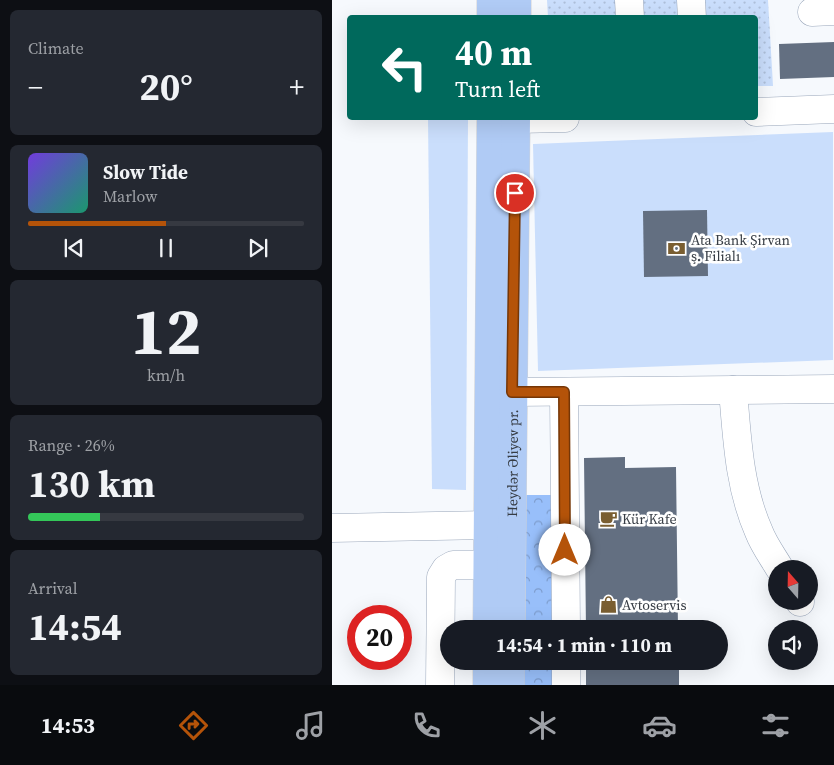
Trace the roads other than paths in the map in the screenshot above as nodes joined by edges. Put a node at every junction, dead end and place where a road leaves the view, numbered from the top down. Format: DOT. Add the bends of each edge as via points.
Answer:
graph roads {
  1 [pos="491,0"];
  2 [pos="517,0"];
  3 [pos="629,0"];
  4 [pos="691,0"];
  5 [pos="491,15"];
  6 [pos="517,15"];
  7 [pos="630,15"];
  8 [pos="692,15"];
  9 [pos="834,110"];
  10 [pos="758,112"];
  11 [pos="507,120"];
  12 [pos="507,120"];
  13 [pos="834,389"];
  14 [pos="733,390"];
  15 [pos="512,392"];
  16 [pos="564,392"];
  17 [pos="488,525"];
  18 [pos="332,528"];
  19 [pos="775,560"];
  20 [pos="488,565"];
  21 [pos="487,620"];
  22 [pos="510,620"];
  23 [pos="566,620"];
  24 [pos="487,670"];
  25 [pos="510,670"];
  26 [pos="566,670"];
  27 [pos="440,685"];
  28 [pos="487,685"];
  29 [pos="510,685"];
  30 [pos="566,685"];
  1 -- 5 [label="main road"];
  2 -- 6 [label="main road"];
  3 -- 7 [label="street"];
  4 -- 8 [label="street"];
  9 -- 10 [label="street"];
  11 -- 15 [label="main road, Heydər Əliyev pr."];
  12 -- 17 [label="main road, Heydər Əliyev pr."];
  13 -- 14 [label="street"];
  14 -- 16 [label="street"];
  14 -- 19 [label="street" via="740,470 759,534"];
  15 -- 16 [label="street"];
  15 -- 22 [label="main road, Heydər Əliyev pr."];
  16 -- 23 [label="street"];
  17 -- 18 [label="street"];
  17 -- 20 [label="main road, Heydər Əliyev pr."];
  20 -- 21 [label="main road, Heydər Əliyev pr."];
  20 -- 27 [label="street" via="453,565 441,577"];
  24 -- 28 [label="main road"];
  25 -- 29 [label="main road"];
  26 -- 30 [label="street"];
}
